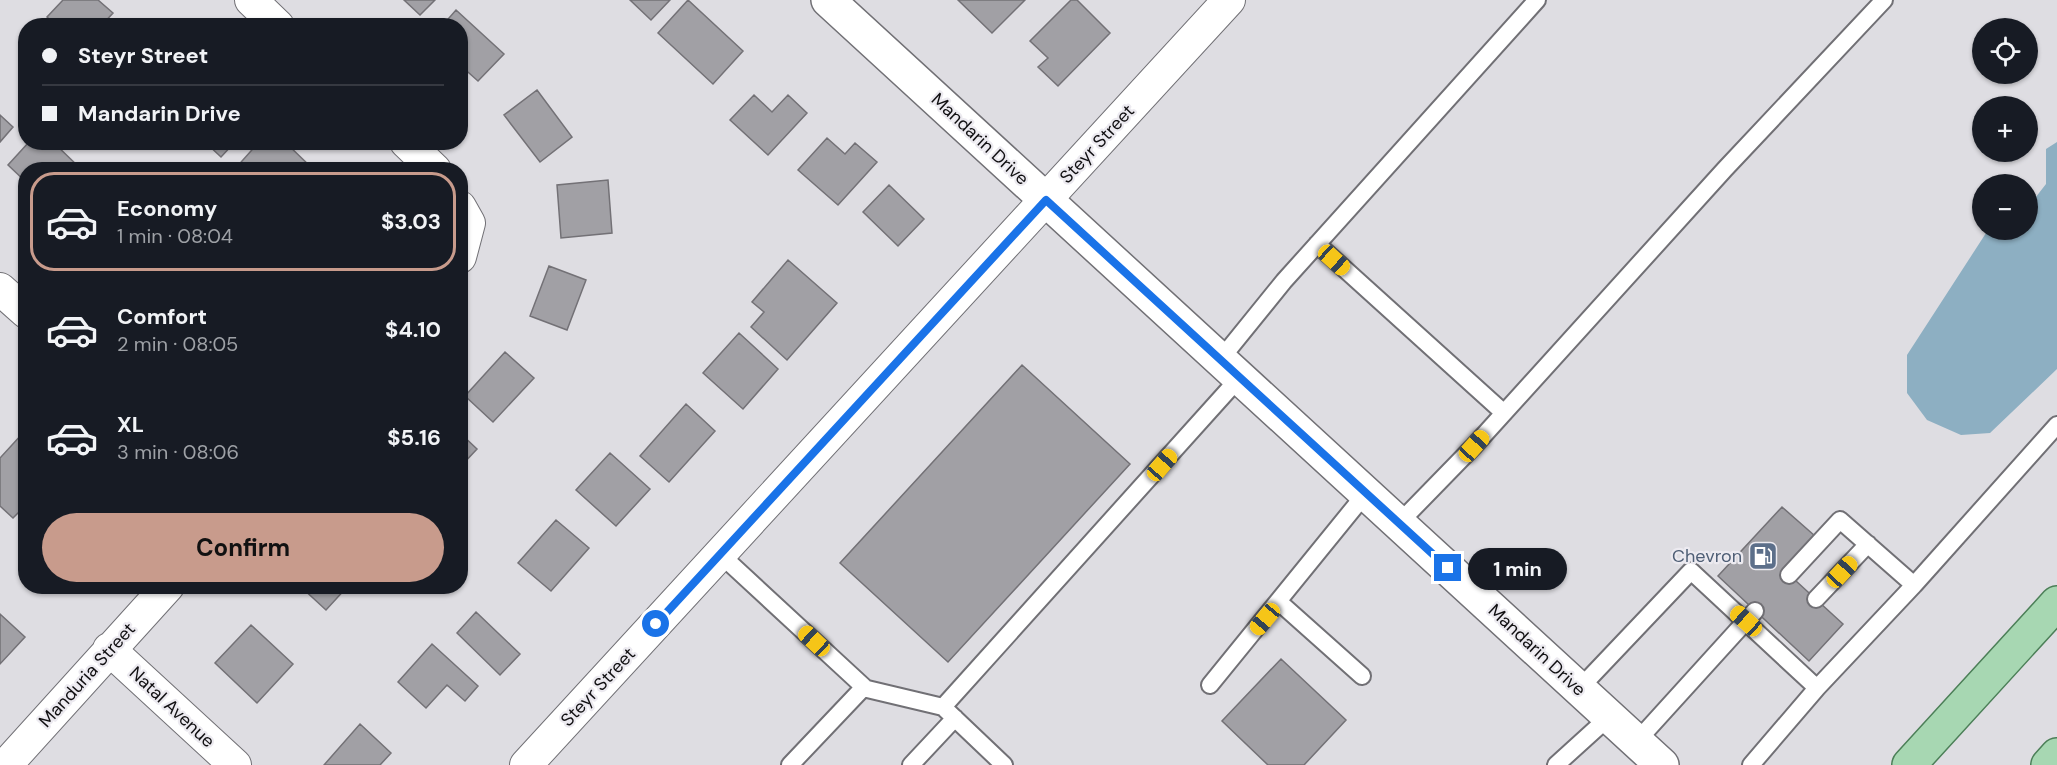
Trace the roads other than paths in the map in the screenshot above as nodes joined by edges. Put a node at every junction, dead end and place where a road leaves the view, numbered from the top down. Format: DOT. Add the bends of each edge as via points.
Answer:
graph roads {
  1 [pos="251,0"];
  2 [pos="828,0"];
  3 [pos="1229,0"];
  4 [pos="1537,0"];
  5 [pos="1884,0"];
  6 [pos="270,18"];
  7 [pos="414,150"];
  8 [pos="427,162"];
  9 [pos="1046,200"];
  10 [pos="1317,244"];
  11 [pos="0,289"];
  12 [pos="18,305"];
  13 [pos="1230,368"];
  14 [pos="1504,413"];
  15 [pos="2057,424"];
  16 [pos="1366,493"];
  17 [pos="1399,523"];
  18 [pos="1868,544"];
  19 [pos="720,554"];
  20 [pos="1789,575"];
  21 [pos="1914,585"];
  22 [pos="161,594"];
  23 [pos="1816,600"];
  24 [pos="1279,602"];
  25 [pos="2057,603"];
  26 [pos="1750,616"];
  27 [pos="109,650"];
  28 [pos="1362,676"];
  29 [pos="1210,685"];
  30 [pos="863,688"];
  31 [pos="1817,688"];
  32 [pos="1579,689"];
  33 [pos="949,713"];
  34 [pos="1610,717"];
  35 [pos="1637,741"];
  36 [pos="2057,755"];
  37 [pos="6,765"];
  38 [pos="234,765"];
  39 [pos="526,765"];
  40 [pos="790,765"];
  41 [pos="911,765"];
  42 [pos="1004,765"];
  43 [pos="1556,765"];
  44 [pos="1662,765"];
  45 [pos="1751,765"];
  46 [pos="1909,765"];
  47 [pos="2048,765"];
  1 -- 6 [label="street"];
  2 -- 9 [label="street, Mandarin Drive"];
  3 -- 9 [label="street, Steyr Street"];
  4 -- 10 [label="lane"];
  5 -- 14 [label="lane"];
  7 -- 8 [label="street"];
  9 -- 13 [label="street, Mandarin Drive"];
  9 -- 19 [label="street, Steyr Street"];
  10 -- 13 [label="lane"];
  10 -- 14 [label="lane"];
  11 -- 12 [label="street"];
  13 -- 16 [label="street, Mandarin Drive"];
  13 -- 33 [label="lane"];
  14 -- 17 [label="lane"];
  15 -- 21 [label="lane"];
  16 -- 17 [label="street, Mandarin Drive"];
  16 -- 24 [label="lane"];
  17 -- 32 [label="street, Mandarin Drive"];
  18 -- 20 [label="lane" via="1840,520"];
  18 -- 21 [label="lane"];
  18 -- 23 [label="lane"];
  19 -- 30 [label="lane"];
  19 -- 39 [label="street, Steyr Street"];
  21 -- 31 [label="lane"];
  22 -- 27 [label="street, Manduria Street"];
  24 -- 28 [label="lane"];
  24 -- 29 [label="lane"];
  25 -- 46 [label="main road"];
  26 -- 31 [label="lane" via="1778,641"];
  26 -- 32 [label="lane" via="1691,571"];
  26 -- 35 [label="lane"];
  27 -- 37 [label="street, Manduria Street"];
  27 -- 38 [label="street, Natal Avenue"];
  30 -- 33 [label="lane"];
  30 -- 40 [label="lane"];
  31 -- 45 [label="lane"];
  32 -- 34 [label="street, Mandarin Drive"];
  33 -- 41 [label="lane"];
  33 -- 42 [label="lane"];
  34 -- 35 [label="street, Mandarin Drive"];
  34 -- 43 [label="lane"];
  35 -- 44 [label="street, Mandarin Drive"];
  36 -- 47 [label="main road"];
}
